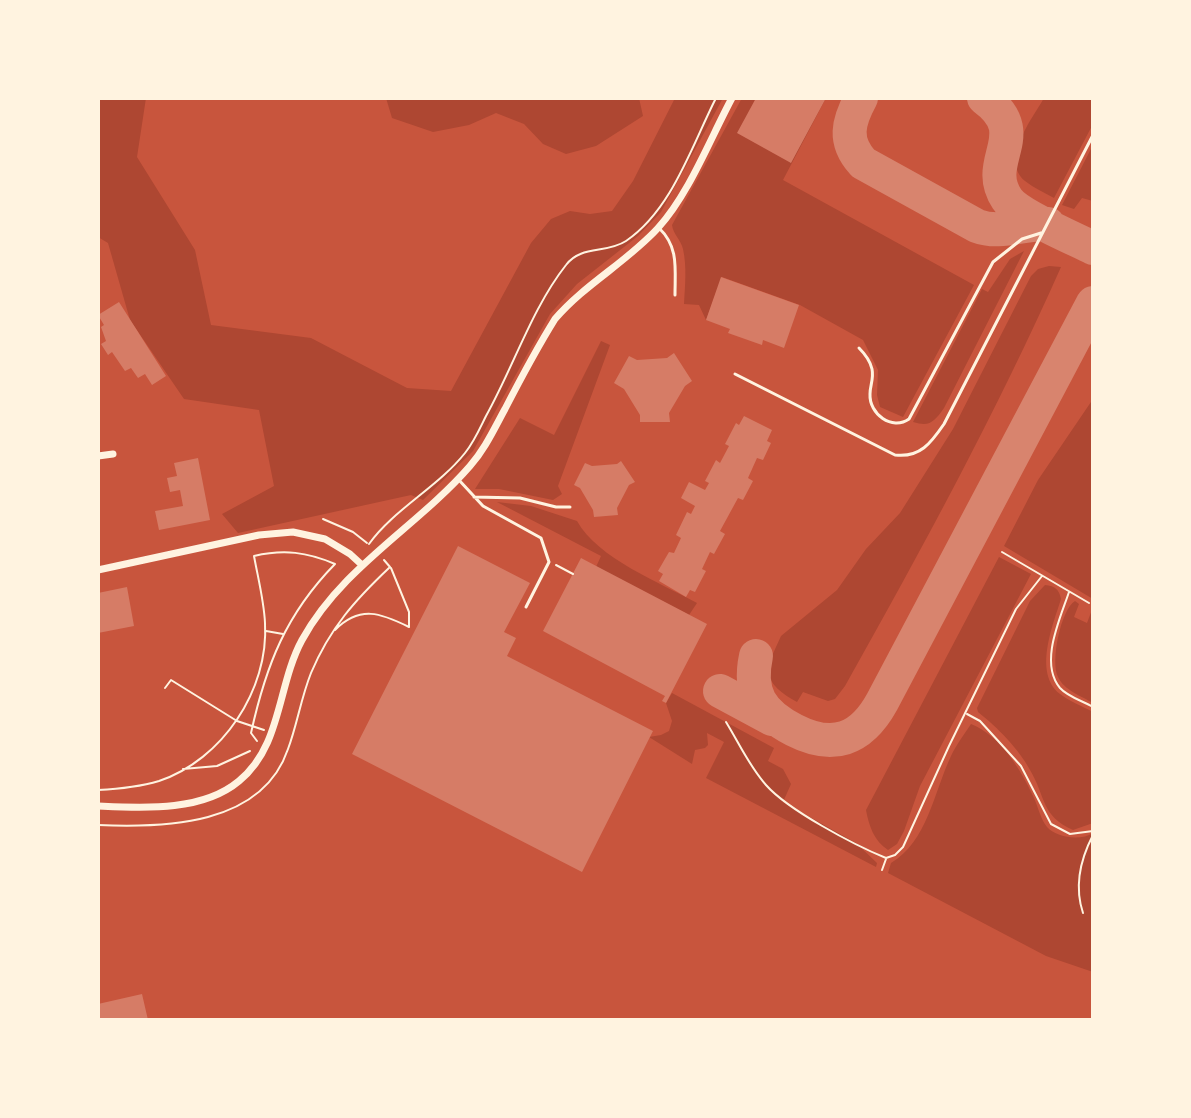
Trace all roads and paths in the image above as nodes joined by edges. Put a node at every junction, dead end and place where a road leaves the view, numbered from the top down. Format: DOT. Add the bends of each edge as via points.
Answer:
graph roads {
  1 [pos="732,98"];
  2 [pos="1093,135"];
  3 [pos="659,228"];
  4 [pos="1043,232"];
  5 [pos="675,295"];
  6 [pos="859,348"];
  7 [pos="735,374"];
  8 [pos="113,454"];
  9 [pos="98,456"];
  10 [pos="458,479"];
  11 [pos="473,497"];
  12 [pos="570,507"];
  13 [pos="323,519"];
  14 [pos="368,543"];
  15 [pos="1002,552"];
  16 [pos="549,562"];
  17 [pos="362,565"];
  18 [pos="390,567"];
  19 [pos="98,570"];
  20 [pos="573,574"];
  21 [pos="1042,576"];
  22 [pos="1069,592"];
  23 [pos="1089,603"];
  24 [pos="526,607"];
  25 [pos="265,631"];
  26 [pos="283,634"];
  27 [pos="331,634"];
  28 [pos="258,675"];
  29 [pos="266,677"];
  30 [pos="165,688"];
  31 [pos="1093,707"];
  32 [pos="965,713"];
  33 [pos="237,721"];
  34 [pos="726,722"];
  35 [pos="253,727"];
  36 [pos="272,732"];
  37 [pos="183,769"];
  38 [pos="98,790"];
  39 [pos="98,806"];
  40 [pos="1093,833"];
  41 [pos="886,858"];
  42 [pos="882,870"];
  43 [pos="1083,913"];
  1 -- 3 [label="street"];
  2 -- 4 [label="lane"];
  3 -- 5 [label="lane" via="674,252"];
  3 -- 10 [label="street" via="555,319 486,445"];
  4 -- 6 [label="lane" via="1022,239 993,262 903,423 883,420 873,406 873,370"];
  4 -- 7 [label="lane" via="944,424 916,454 895,455 874,446"];
  8 -- 9 [label="street"];
  10 -- 11 [label="lane"];
  10 -- 17 [label="street"];
  11 -- 12 [label="lane"];
  11 -- 16 [label="lane" via="541,538"];
  13 -- 14 [label="path"];
  15 -- 21 [label="path"];
  16 -- 20 [label="path"];
  16 -- 24 [label="lane"];
  17 -- 19 [label="street" via="325,539 293,532"];
  17 -- 36 [label="street" via="320,611 300,644"];
  18 -- 27 [label="path" via="406,603 409,627 369,612 343,622"];
  21 -- 22 [label="path"];
  21 -- 32 [label="path" via="1016,609"];
  22 -- 23 [label="path"];
  22 -- 31 [label="path" via="1051,658 1053,677 1062,691"];
  25 -- 26 [label="path"];
  25 -- 26 [label="path" via="254,556 299,551 335,564 306,596"];
  25 -- 28 [label="path"];
  26 -- 29 [label="path"];
  28 -- 29 [label="path"];
  28 -- 33 [label="path"];
  29 -- 35 [label="path"];
  30 -- 33 [label="path" via="171,680"];
  32 -- 40 [label="path" via="980,721 1021,766 1051,824 1070,834"];
  32 -- 41 [label="path" via="915,827 903,847"];
  33 -- 35 [label="path"];
  33 -- 37 [label="path" via="206,754"];
  34 -- 41 [label="path" via="781,802"];
  35 -- 36 [label="path"];
  35 -- 37 [label="path" via="259,743 241,757"];
  36 -- 39 [label="street" via="258,763 214,796 159,806"];
  37 -- 38 [label="path" via="148,783"];
  40 -- 43 [label="path" via="1078,884"];
  41 -- 42 [label="path"];
}
